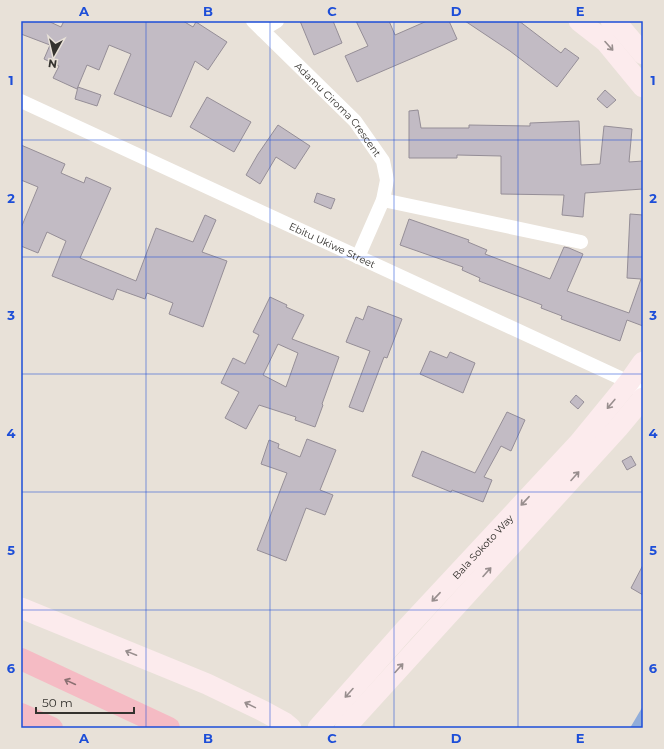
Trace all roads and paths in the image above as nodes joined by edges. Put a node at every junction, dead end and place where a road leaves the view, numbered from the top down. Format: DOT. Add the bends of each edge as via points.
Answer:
graph roads {
  1 [pos="277,21"];
  2 [pos="579,21"];
  3 [pos="611,21"];
  4 [pos="258,26"];
  5 [pos="643,54"];
  6 [pos="643,87"];
  7 [pos="21,101"];
  8 [pos="383,200"];
  9 [pos="582,242"];
  10 [pos="358,257"];
  11 [pos="643,362"];
  12 [pos="636,387"];
  13 [pos="643,398"];
  14 [pos="21,608"];
  15 [pos="21,659"];
  16 [pos="21,714"];
  17 [pos="21,723"];
  18 [pos="288,725"];
  19 [pos="320,726"];
  20 [pos="35,728"];
  21 [pos="52,728"];
  22 [pos="168,728"];
  23 [pos="345,728"];
  1 -- 4 [label="street"];
  2 -- 6 [label="street, one-way" via="606,42"];
  3 -- 5 [label="street" via="621,28"];
  4 -- 8 [label="street, Adamu Ciroma Crescent" via="359,127 383,161 387,180"];
  7 -- 10 [label="street, Ebitu Ukiwe Street"];
  8 -- 9 [label="street"];
  8 -- 10 [label="street, Adamu Ciroma Crescent"];
  10 -- 12 [label="street, Ebitu Ukiwe Street"];
  11 -- 12 [label="street, Bala Sokoto Way"];
  12 -- 19 [label="street, Bala Sokoto Way, one-way" via="579,443 404,631"];
  23 -- 13 [label="street, Bala Sokoto Way, one-way"];
  18 -- 14 [label="street, one-way" via="207,684"];
  22 -- 15 [label="highway, one-way"];
  16 -- 21 [label="highway"];
  17 -- 20 [label="highway"];
  18 -- 19 [label="street"];
}
